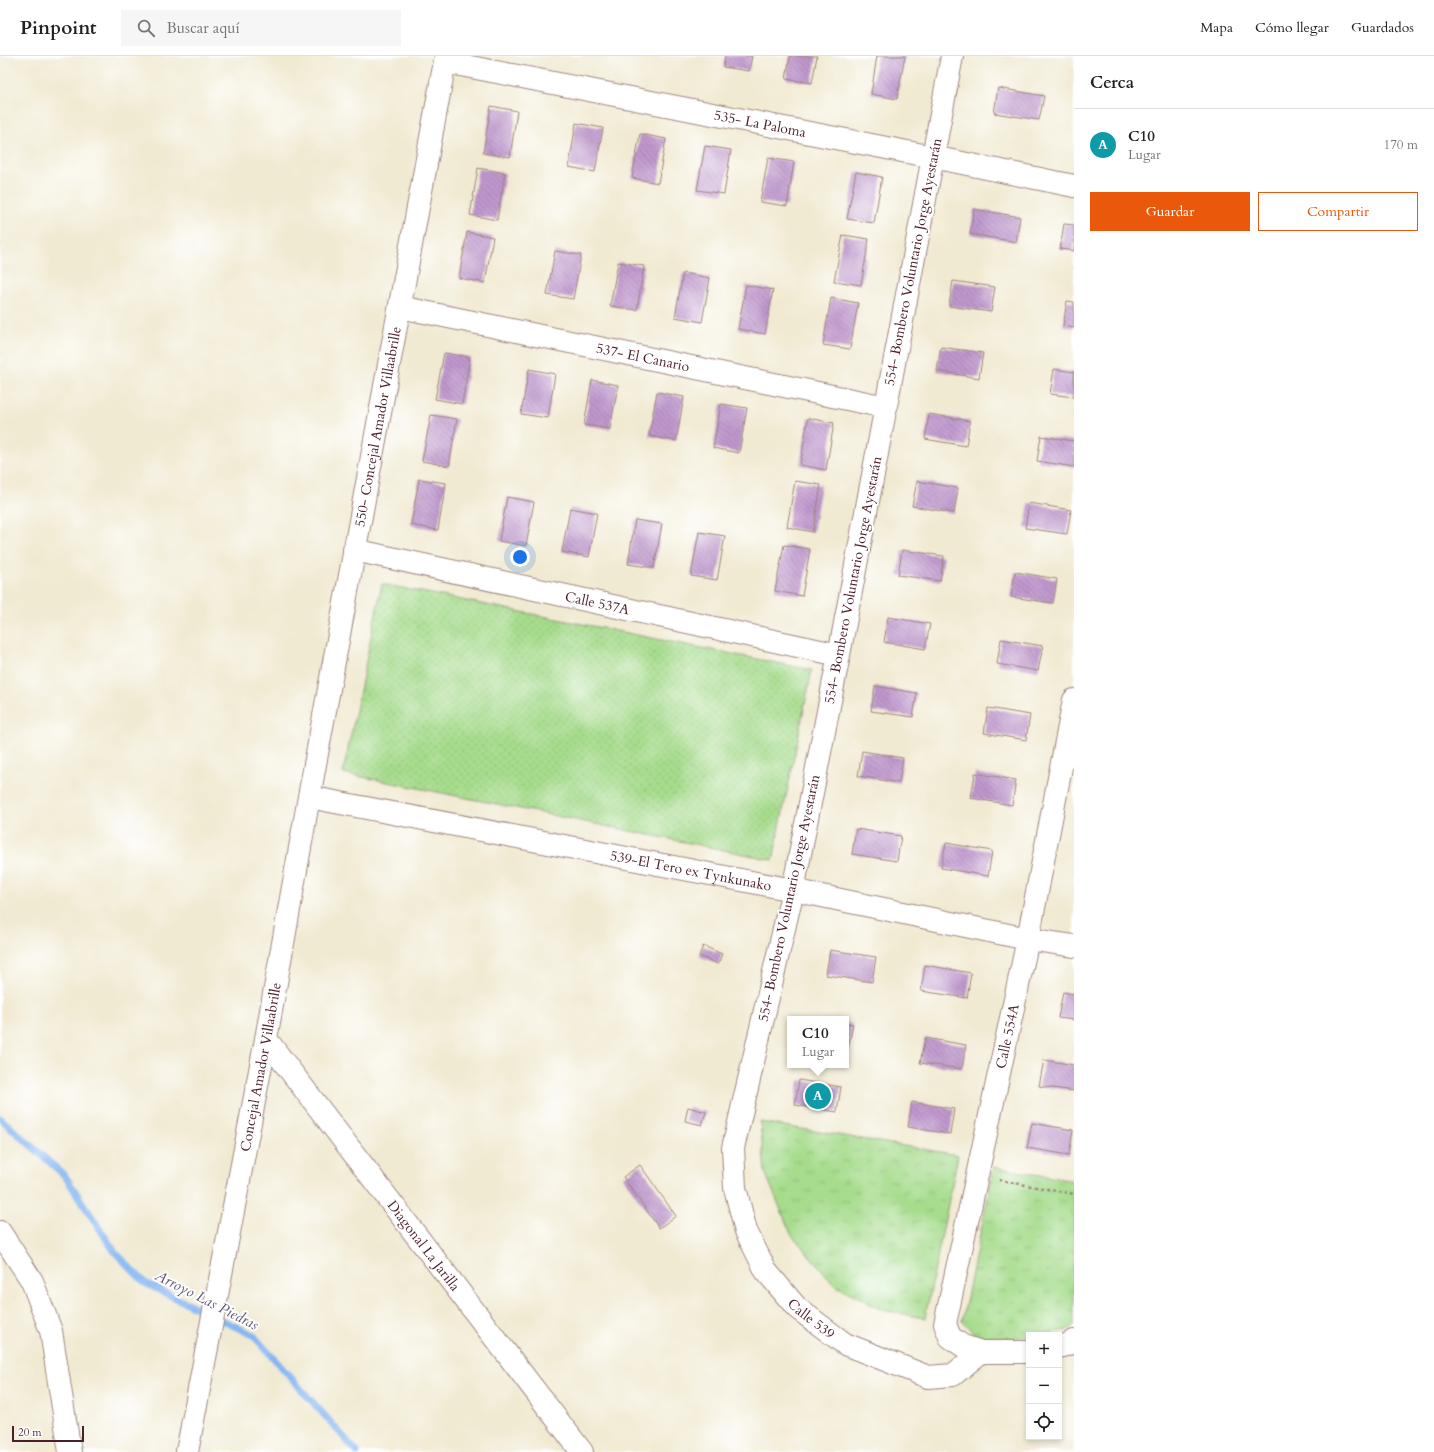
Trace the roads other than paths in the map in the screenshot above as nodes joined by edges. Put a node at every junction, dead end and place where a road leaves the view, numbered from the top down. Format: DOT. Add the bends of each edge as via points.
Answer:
graph roads {
  1 [pos="952,56"];
  2 [pos="446,59"];
  3 [pos="933,157"];
  4 [pos="1074,186"];
  5 [pos="400,307"];
  6 [pos="886,407"];
  7 [pos="354,550"];
  8 [pos="840,655"];
  9 [pos="1074,700"];
  10 [pos="308,797"];
  11 [pos="793,890"];
  12 [pos="1028,939"];
  13 [pos="1074,946"];
  14 [pos="266,1039"];
  15 [pos="744,1103"];
  16 [pos="0,1232"];
  17 [pos="1074,1341"];
  18 [pos="1062,1346"];
  19 [pos="980,1352"];
  20 [pos="1026,1352"];
  21 [pos="70,1452"];
  22 [pos="187,1452"];
  23 [pos="582,1452"];
  1 -- 3 [label="street, 554- Bombero Voluntario Jorge Ayestarán"];
  2 -- 3 [label="street, 535- La Paloma"];
  2 -- 5 [label="street, 550- Concejal Amador Villaabrille"];
  3 -- 4 [label="street, 535- La Paloma"];
  3 -- 6 [label="street, 554- Bombero Voluntario Jorge Ayestarán"];
  5 -- 6 [label="street, 537- El Canario"];
  5 -- 7 [label="street, 550- Concejal Amador Villaabrille"];
  6 -- 8 [label="street, 554- Bombero Voluntario Jorge Ayestarán"];
  7 -- 8 [label="street, Calle 537A"];
  7 -- 10 [label="street, 550- Concejal Amador Villaabrille"];
  8 -- 11 [label="street, 554- Bombero Voluntario Jorge Ayestarán"];
  9 -- 12 [label="street, Calle 554A"];
  10 -- 11 [label="street, 539-El Tero ex Tynkunako"];
  10 -- 14 [label="street, Concejal Amador Villaabrille"];
  11 -- 12 [label="street, 539-El Tero ex Tynkunako"];
  11 -- 15 [label="street, 554- Bombero Voluntario Jorge Ayestarán"];
  12 -- 13 [label="street, 539-El Tero ex Tynkunako"];
  12 -- 19 [label="street, Calle 554A" via="945,1324 950,1337 962,1346"];
  14 -- 22 [label="street, Concejal Amador Villaabrille"];
  14 -- 23 [label="street, Diagonal La Jarilla"];
  15 -- 19 [label="street, Calle 539" via="733,1148 735,1188 746,1231 766,1271 797,1308 845,1344 928,1377 953,1375"];
  16 -- 21 [label="street" via="32,1281 51,1331"];
  17 -- 18 [label="street"];
  19 -- 20 [label="street"];
}
